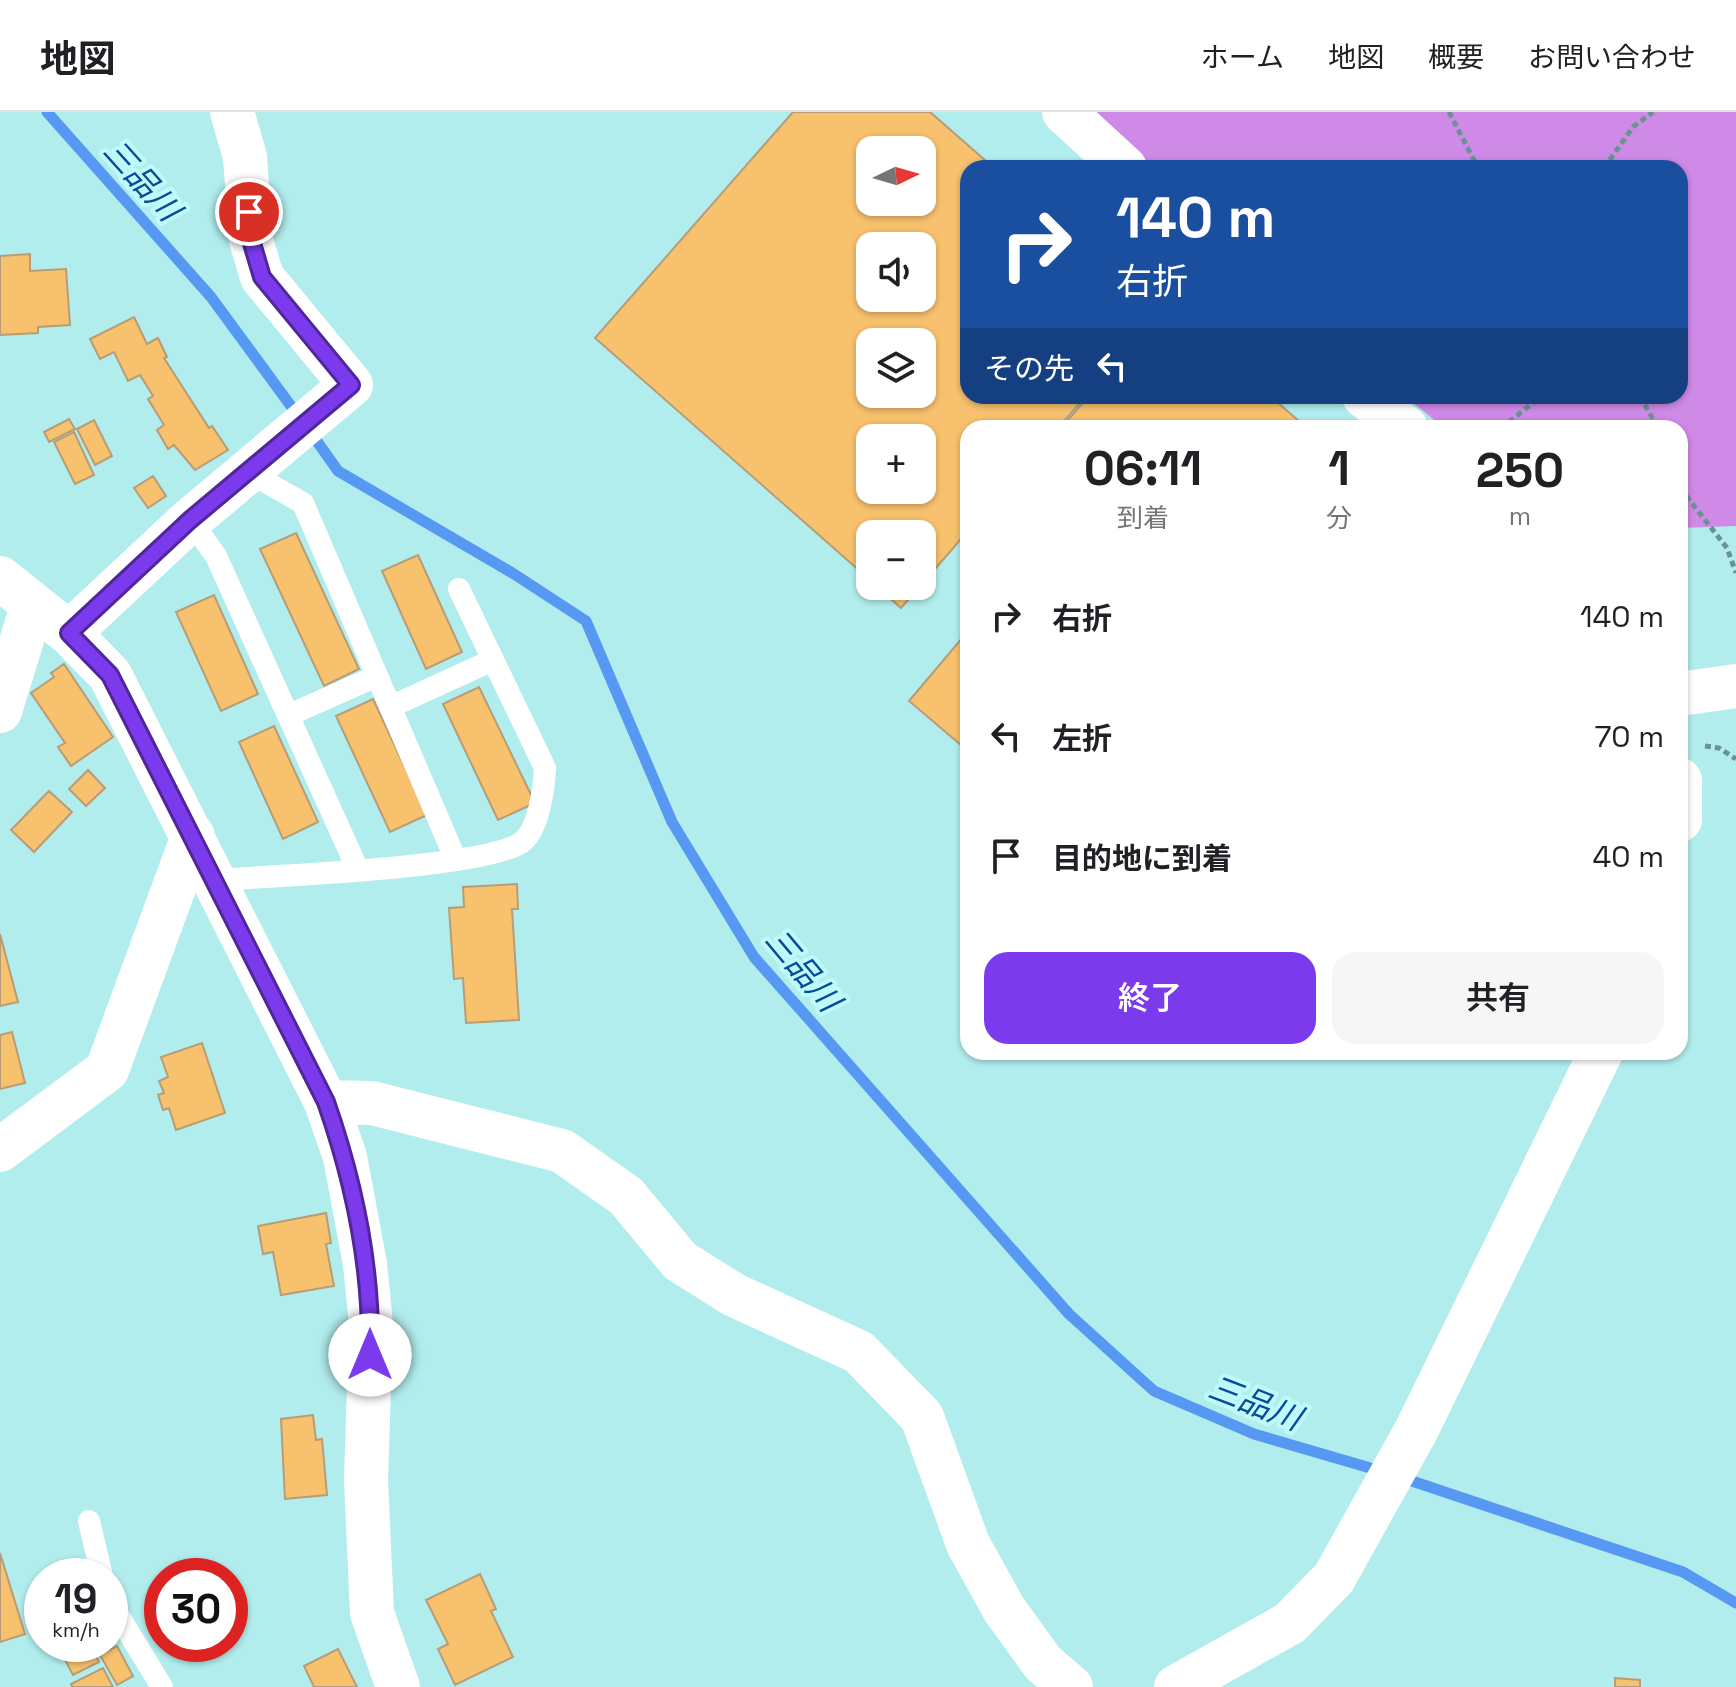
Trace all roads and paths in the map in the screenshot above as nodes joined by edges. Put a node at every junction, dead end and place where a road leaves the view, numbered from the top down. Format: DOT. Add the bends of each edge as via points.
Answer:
graph roads {
  1 [pos="232,112"];
  2 [pos="1064,112"];
  3 [pos="1449,112"];
  4 [pos="1653,112"];
  5 [pos="1116,160"];
  6 [pos="1474,160"];
  7 [pos="1610,160"];
  8 [pos="1374,404"];
  9 [pos="1532,404"];
  10 [pos="1396,420"];
  11 [pos="1511,420"];
  12 [pos="246,471"];
  13 [pos="1688,498"];
  14 [pos="190,520"];
  15 [pos="1736,573"];
  16 [pos="0,578"];
  17 [pos="459,589"];
  18 [pos="32,607"];
  19 [pos="69,633"];
  20 [pos="493,660"];
  21 [pos="377,676"];
  22 [pos="1736,686"];
  23 [pos="1688,693"];
  24 [pos="390,707"];
  25 [pos="0,711"];
  26 [pos="289,715"];
  27 [pos="193,836"];
  28 [pos="455,858"];
  29 [pos="358,870"];
  30 [pos="215,880"];
  31 [pos="1597,1060"];
  32 [pos="326,1102"];
  33 [pos="0,1150"];
  34 [pos="89,1521"];
  35 [pos="98,1558"];
  36 [pos="128,1631"];
  37 [pos="162,1687"];
  38 [pos="398,1687"];
  39 [pos="1071,1687"];
  40 [pos="1176,1687"];
  1 -- 12 [label="street" via="245,157 251,240 262,277 351,385"];
  2 -- 5 [label="street"];
  3 -- 6 [label="path"];
  4 -- 7 [label="path" via="1633,127"];
  8 -- 10 [label="street"];
  9 -- 11 [label="path"];
  12 -- 14 [label="street"];
  12 -- 21 [label="lane" via="303,503"];
  13 -- 15 [label="path" via="1727,548"];
  14 -- 19 [label="street"];
  14 -- 26 [label="lane" via="216,556"];
  16 -- 18 [label="street"];
  17 -- 20 [label="lane"];
  18 -- 19 [label="street"];
  18 -- 25 [label="street"];
  19 -- 27 [label="street" via="110,675"];
  20 -- 24 [label="lane"];
  20 -- 28 [label="lane" via="545,768 544,797 524,841 499,853"];
  21 -- 24 [label="lane"];
  21 -- 26 [label="lane"];
  22 -- 23 [label="street"];
  24 -- 28 [label="lane"];
  26 -- 29 [label="lane"];
  27 -- 30 [label="street"];
  27 -- 33 [label="street" via="107,1070"];
  28 -- 29 [label="lane"];
  29 -- 30 [label="lane"];
  30 -- 32 [label="street"];
  31 -- 40 [label="street" via="1417,1429 1334,1578 1290,1623"];
  32 -- 38 [label="street" via="345,1157 365,1264 371,1324 366,1480 372,1613"];
  32 -- 39 [label="street" via="372,1103 562,1151 626,1196 680,1261 734,1295 859,1352 922,1417 968,1544 1004,1609 1043,1663"];
  34 -- 35 [label="lane"];
  36 -- 37 [label="lane"];
}
